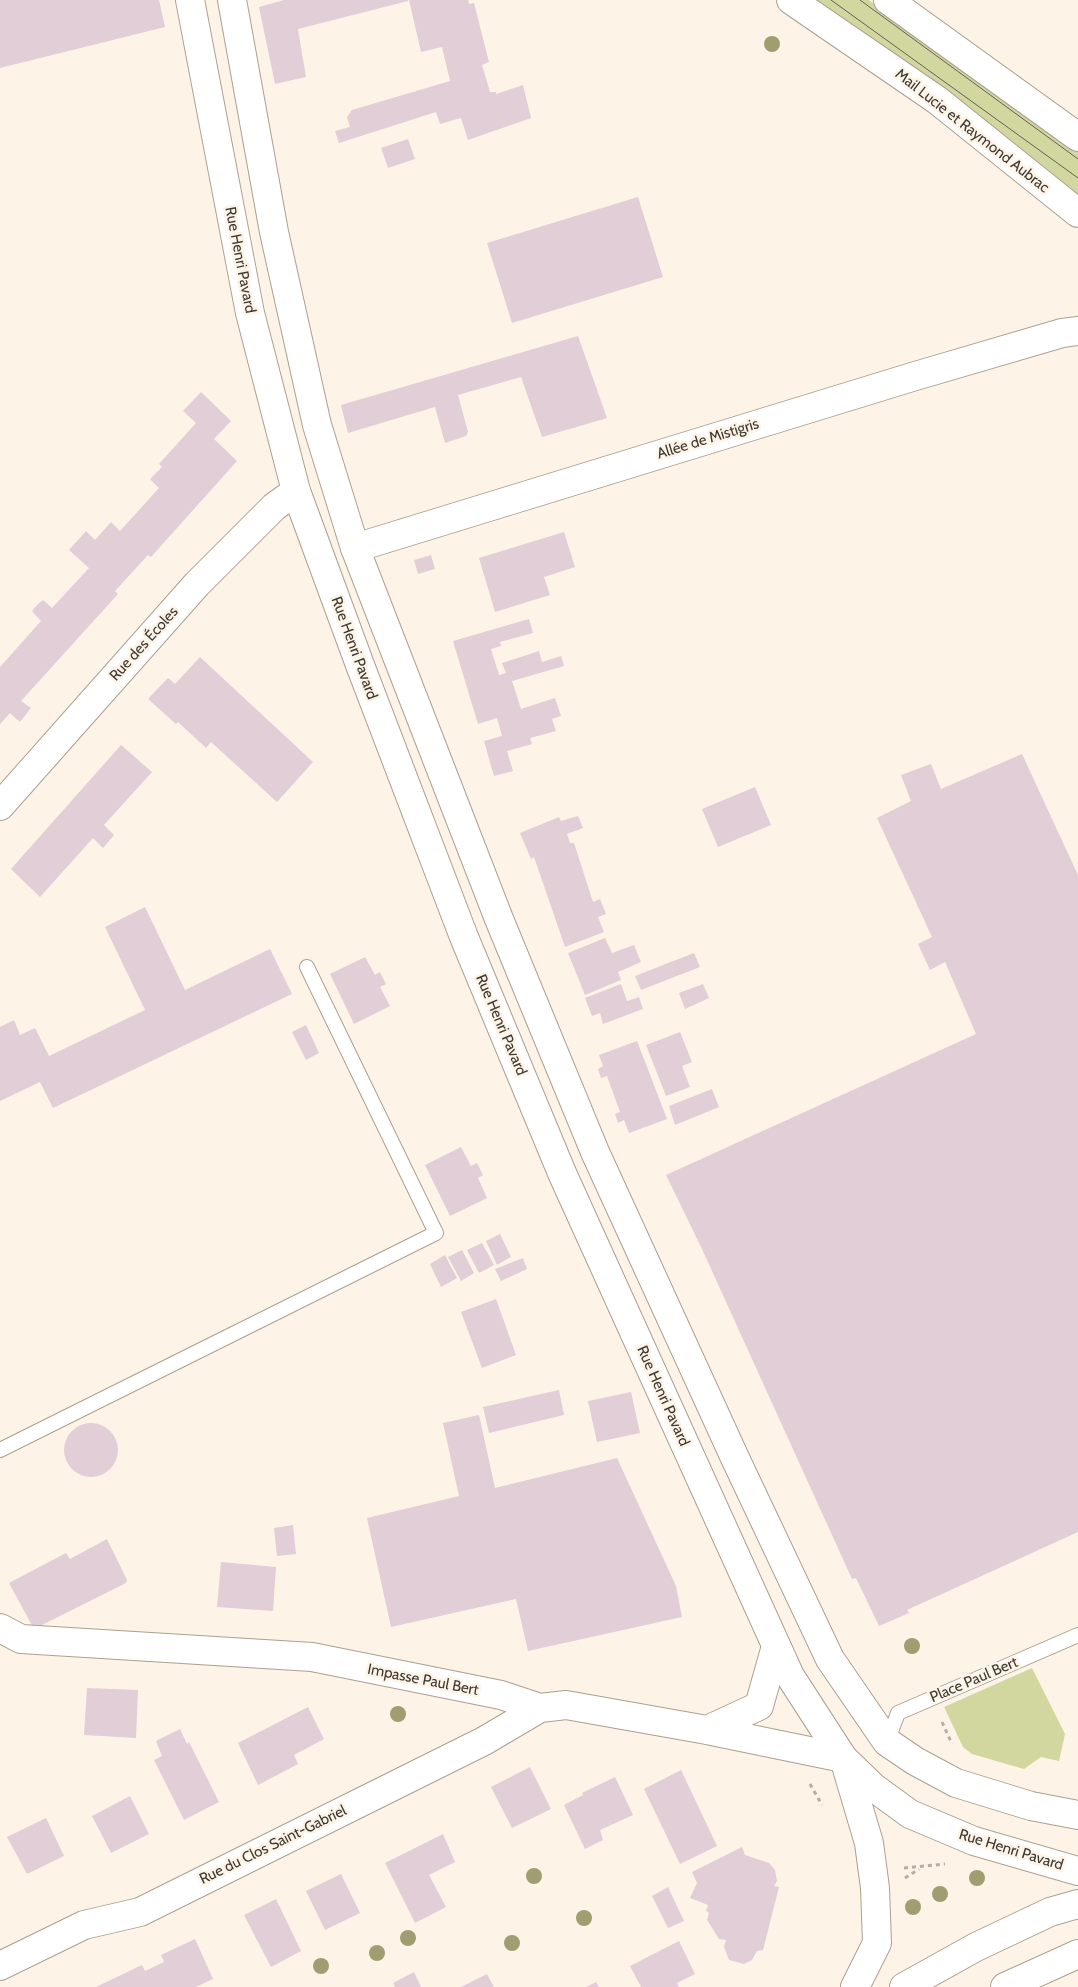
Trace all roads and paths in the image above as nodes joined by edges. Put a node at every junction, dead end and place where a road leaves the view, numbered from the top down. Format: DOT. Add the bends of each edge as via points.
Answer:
graph roads {
  1 [pos="190,0"];
  2 [pos="232,0"];
  3 [pos="791,0"];
  4 [pos="888,0"];
  5 [pos="1078,137"];
  6 [pos="1078,213"];
  7 [pos="1073,330"];
  8 [pos="296,491"];
  9 [pos="355,548"];
  10 [pos="0,806"];
  11 [pos="307,967"];
  12 [pos="0,1450"];
  13 [pos="0,1628"];
  14 [pos="1078,1635"];
  15 [pos="776,1646"];
  16 [pos="540,1708"];
  17 [pos="940,1718"];
  18 [pos="707,1730"];
  19 [pos="887,1742"];
  20 [pos="957,1748"];
  21 [pos="843,1758"];
  22 [pos="1078,1815"];
  23 [pos="1078,1870"];
  24 [pos="1078,1904"];
  25 [pos="1078,1954"];
  26 [pos="0,1966"];
  27 [pos="1078,1969"];
  28 [pos="854,1987"];
  29 [pos="904,1987"];
  30 [pos="1005,1987"];
  31 [pos="1038,1987"];
  1 -- 8 [label="main road, Rue Henri Pavard" via="250,313"];
  2 -- 9 [label="main road" via="274,232 317,425"];
  3 -- 6 [label="main road, Mail Lucie et Raymond Aubrac" via="937,100"];
  4 -- 5 [label="main road"];
  7 -- 9 [label="main road, Allée de Mistigris"];
  8 -- 10 [label="main road, Rue des Écoles" via="274,507 197,584"];
  8 -- 15 [label="main road, Rue Henri Pavard" via="460,928 562,1173"];
  9 -- 19 [label="main road" via="499,919 595,1152 830,1659"];
  11 -- 12 [label="lane" via="436,1233"];
  13 -- 16 [label="main road, Impasse Paul Bert" via="21,1639 312,1657 501,1695"];
  14 -- 19 [label="lane, Place Paul Bert" via="898,1713"];
  15 -- 18 [label="main road" via="759,1706"];
  15 -- 21 [label="main road, Rue Henri Pavard" via="790,1676"];
  16 -- 18 [label="main road, Impasse Paul Bert" via="566,1705"];
  16 -- 26 [label="main road, Rue du Clos Saint-Gabriel" via="484,1741 140,1912 84,1925"];
  17 -- 20 [label="path"];
  18 -- 21 [label="main road, Impasse Paul Bert"];
  19 -- 22 [label="main road" via="956,1784 1031,1806"];
  21 -- 23 [label="main road, Rue Henri Pavard" via="873,1787 910,1814 974,1841"];
  21 -- 28 [label="main road" via="870,1843 876,1888 877,1943"];
  24 -- 29 [label="main road" via="1050,1912 993,1939"];
  25 -- 30 [label="main road"];
  27 -- 31 [label="main road"];
}
